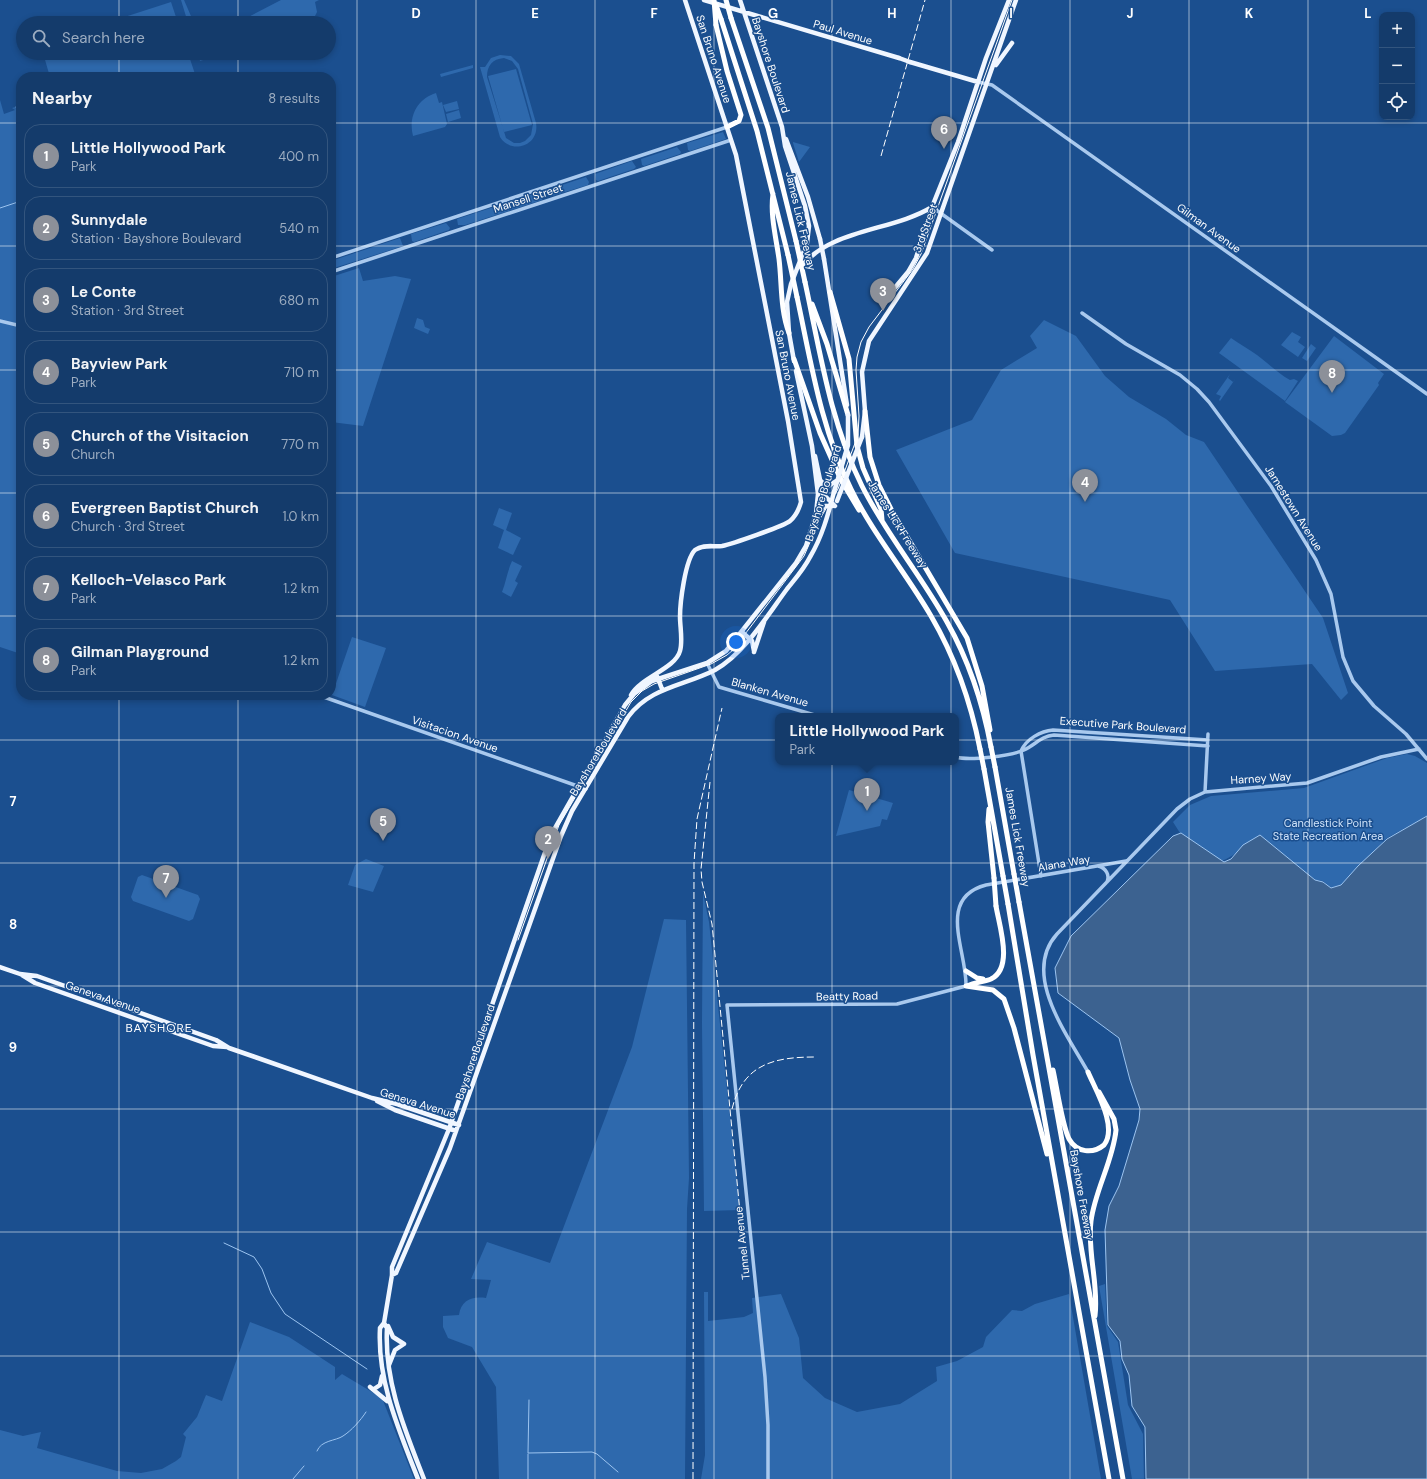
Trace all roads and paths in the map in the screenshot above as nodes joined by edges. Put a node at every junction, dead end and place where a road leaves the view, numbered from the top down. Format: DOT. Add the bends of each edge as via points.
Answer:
graph roads {
  1 [pos="685,0"];
  2 [pos="704,0"];
  3 [pos="714,0"];
  4 [pos="726,0"];
  5 [pos="740,0"];
  6 [pos="1009,0"];
  7 [pos="1016,0"];
  8 [pos="744,12"];
  9 [pos="1012,43"];
  10 [pos="993,70"];
  11 [pos="978,82"];
  12 [pos="988,84"];
  13 [pos="727,127"];
  14 [pos="784,136"];
  15 [pos="731,140"];
  16 [pos="773,191"];
  17 [pos="932,207"];
  18 [pos="941,214"];
  19 [pos="992,250"];
  20 [pos="336,256"];
  21 [pos="336,270"];
  22 [pos="791,284"];
  23 [pos="805,284"];
  24 [pos="893,290"];
  25 [pos="830,292"];
  26 [pos="1082,313"];
  27 [pos="0,321"];
  28 [pos="16,325"];
  29 [pos="788,332"];
  30 [pos="794,359"];
  31 [pos="1427,394"];
  32 [pos="864,411"];
  33 [pos="848,415"];
  34 [pos="812,446"];
  35 [pos="820,478"];
  36 [pos="836,481"];
  37 [pos="1275,482"];
  38 [pos="1270,484"];
  39 [pos="832,505"];
  40 [pos="882,523"];
  41 [pos="813,524"];
  42 [pos="874,530"];
  43 [pos="1309,537"];
  44 [pos="1304,539"];
  45 [pos="765,618"];
  46 [pos="742,632"];
  47 [pos="749,638"];
  48 [pos="707,663"];
  49 [pos="710,672"];
  50 [pos="655,674"];
  51 [pos="658,678"];
  52 [pos="662,689"];
  53 [pos="332,700"];
  54 [pos="625,705"];
  55 [pos="808,713"];
  56 [pos="1208,734"];
  57 [pos="1208,740"];
  58 [pos="1208,746"];
  59 [pos="991,747"];
  60 [pos="1419,749"];
  61 [pos="1021,751"];
  62 [pos="959,758"];
  63 [pos="1427,759"];
  64 [pos="577,786"];
  65 [pos="586,789"];
  66 [pos="1205,792"];
  67 [pos="990,800"];
  68 [pos="1118,862"];
  69 [pos="1126,862"];
  70 [pos="1095,866"];
  71 [pos="1116,874"];
  72 [pos="1041,876"];
  73 [pos="1107,884"];
  74 [pos="1022,915"];
  75 [pos="0,967"];
  76 [pos="1000,969"];
  77 [pos="966,971"];
  78 [pos="966,986"];
  79 [pos="1036,996"];
  80 [pos="727,1006"];
  81 [pos="1088,1072"];
  82 [pos="372,1098"];
  83 [pos="451,1122"];
  84 [pos="458,1125"];
  85 [pos="449,1129"];
  86 [pos="456,1131"];
  87 [pos="1056,1185"];
  88 [pos="392,1275"];
  89 [pos="384,1321"];
  90 [pos="1095,1322"];
  91 [pos="388,1367"];
  92 [pos="382,1368"];
  93 [pos="390,1405"];
  94 [pos="418,1479"];
  95 [pos="424,1479"];
  96 [pos="768,1479"];
  97 [pos="1109,1479"];
  98 [pos="1123,1479"];
  1 -- 13 [label="main road, San Bruno Avenue"];
  2 -- 8 [label="main road, Paul Avenue"];
  3 -- 13 [label="highway, bridge" via="716,24 741,115 739,121"];
  3 -- 16 [label="highway, James Lick Freeway, bridge" via="748,102"];
  4 -- 23 [label="highway, James Lick Freeway, bridge" via="768,128"];
  5 -- 8 [label="main road, Bayshore Boulevard"];
  6 -- 11 [label="main road, 3rd Street"];
  7 -- 10 [label="main road, 3rd Street"];
  8 -- 11 [label="main road, Paul Avenue, bridge"];
  8 -- 14 [label="main road, Bayshore Boulevard"];
  9 -- 10 [label="main road"];
  10 -- 12 [label="main road, 3rd Street"];
  11 -- 12 [label="street, Gilman Avenue"];
  11 -- 17 [label="main road, 3rd Street"];
  12 -- 18 [label="main road, 3rd Street"];
  12 -- 31 [label="street, Gilman Avenue"];
  13 -- 15 [label="main road, San Bruno Avenue"];
  13 -- 20 [label="street, Mansell Street"];
  14 -- 22 [label="main road, Bayshore Boulevard" via="807,213 809,232 806,248"];
  14 -- 25 [label="main road, Bayshore Boulevard, bridge" via="808,197 820,239"];
  15 -- 21 [label="street, Mansell Street"];
  15 -- 50 [label="main road, San Bruno Avenue" via="761,278 801,502 796,514 785,524 724,545 699,548 693,553 686,566 680,611 680,651 675,659"];
  16 -- 29 [label="highway" via="771,205"];
  16 -- 42 [label="highway, James Lick Freeway, bridge" via="829,436 848,482"];
  17 -- 18 [label="street"];
  17 -- 22 [label="main road" via="831,243 804,262"];
  17 -- 24 [label="main road, 3rd Street" via="916,258"];
  18 -- 19 [label="street"];
  18 -- 32 [label="main road, 3rd Street" via="922,262 869,341 862,372"];
  22 -- 29 [label="main road, Bayshore Boulevard" via="787,302"];
  23 -- 33 [label="highway"];
  23 -- 40 [label="highway, James Lick Freeway" via="838,429 858,479"];
  25 -- 33 [label="main road, Bayshore Boulevard"];
  25 -- 40 [label="highway" via="849,359 857,446 863,468 881,509"];
  26 -- 38 [label="street, Jamestown Avenue" via="1125,344 1180,375 1197,389"];
  27 -- 28 [label="street"];
  29 -- 30 [label="main road, Bayshore Boulevard"];
  30 -- 34 [label="main road, Bayshore Boulevard"];
  30 -- 42 [label="highway" via="816,422 841,480"];
  32 -- 39 [label="main road, 3rd Street, bridge" via="862,437 838,501"];
  32 -- 59 [label="highway" via="870,457 879,486 970,646 988,711"];
  33 -- 36 [label="main road, Bayshore Boulevard, bridge" via="848,445"];
  34 -- 35 [label="main road"];
  34 -- 41 [label="main road, Bayshore Boulevard" via="818,494 818,508"];
  35 -- 36 [label="main road, bridge" via="825,486 831,486"];
  35 -- 39 [label="main road" via="823,494"];
  36 -- 39 [label="main road, Bayshore Boulevard, bridge"];
  37 -- 38 [label="street"];
  38 -- 44 [label="street, Jamestown Avenue"];
  39 -- 41 [label="main road" via="823,508"];
  39 -- 45 [label="main road, Bayshore Boulevard" via="808,562"];
  40 -- 59 [label="highway, James Lick Freeway" via="936,604 959,644 976,688"];
  41 -- 46 [label="main road, Bayshore Boulevard" via="800,557"];
  42 -- 67 [label="highway, James Lick Freeway, bridge" via="926,608 945,642 966,692"];
  43 -- 44 [label="street"];
  44 -- 60 [label="street, Jamestown Avenue" via="1328,585 1343,656 1350,676 1374,706"];
  45 -- 47 [label="main road, Bayshore Boulevard"];
  45 -- 47 [label="main road" via="754,652 754,646"];
  46 -- 47 [label="main road"];
  46 -- 48 [label="main road, Bayshore Boulevard" via="726,651"];
  47 -- 49 [label="main road, Bayshore Boulevard" via="731,659"];
  48 -- 49 [label="street, Blanken Avenue"];
  48 -- 51 [label="main road, Bayshore Boulevard"];
  49 -- 52 [label="main road, Bayshore Boulevard"];
  49 -- 55 [label="street, Blanken Avenue" via="719,687"];
  50 -- 51 [label="main road"];
  50 -- 54 [label="main road, San Bruno Avenue" via="636,688"];
  51 -- 52 [label="main road"];
  51 -- 54 [label="main road, Bayshore Boulevard" via="639,690"];
  52 -- 65 [label="main road, Bayshore Boulevard" via="644,700 633,711"];
  53 -- 64 [label="street, Visitacion Avenue"];
  54 -- 64 [label="main road, Bayshore Boulevard"];
  56 -- 57 [label="street"];
  57 -- 58 [label="street"];
  57 -- 61 [label="street, Executive Park Boulevard" via="1053,730 1029,740"];
  58 -- 61 [label="street, Executive Park Boulevard" via="1054,735 1043,737"];
  58 -- 66 [label="street"];
  59 -- 74 [label="highway, James Lick Freeway, bridge"];
  60 -- 63 [label="street, Jamestown Avenue"];
  60 -- 66 [label="street, Harney Way" via="1382,757 1306,783"];
  61 -- 62 [label="street" via="972,760"];
  61 -- 72 [label="street"];
  64 -- 65 [label="street, Visitacion Avenue"];
  64 -- 83 [label="main road, Bayshore Boulevard" via="550,835"];
  65 -- 84 [label="main road, Bayshore Boulevard" via="564,829"];
  66 -- 69 [label="street, Harney Way" via="1185,803"];
  67 -- 76 [label="highway, bridge" via="988,822 996,906 1004,954"];
  67 -- 87 [label="highway, James Lick Freeway, bridge"];
  68 -- 69 [label="street"];
  68 -- 70 [label="street, Alana Way"];
  68 -- 71 [label="street"];
  69 -- 71 [label="street, Harney Way"];
  70 -- 72 [label="street, Alana Way"];
  70 -- 73 [label="street" via="1106,871"];
  71 -- 73 [label="street, Harney Way"];
  72 -- 77 [label="street, Alana Way" via="981,887 964,898 959,906 957,919"];
  73 -- 81 [label="street, Harney Way" via="1052,939 1043,959 1047,991 1052,1006"];
  74 -- 79 [label="highway, Bayshore Freeway"];
  75 -- 82 [label="main road, Geneva Avenue" via="50,981"];
  76 -- 77 [label="highway" via="994,976 985,979 977,978"];
  76 -- 78 [label="highway" via="990,979"];
  77 -- 78 [label="street, Alana Way"];
  78 -- 80 [label="street, Beatty Road" via="897,1004"];
  78 -- 87 [label="highway" via="993,990 1001,995 1007,1005"];
  79 -- 81 [label="highway" via="1069,1139 1080,1149 1090,1151 1104,1145 1109,1136 1109,1127"];
  79 -- 90 [label="highway, Bayshore Freeway"];
  80 -- 96 [label="street, Tunnel Avenue" via="765,1377"];
  81 -- 90 [label="highway" via="1114,1119 1116,1130 1091,1220 1097,1302"];
  82 -- 83 [label="main road, Geneva Avenue"];
  82 -- 85 [label="main road, Geneva Avenue" via="395,1110"];
  83 -- 84 [label="main road, Geneva Avenue"];
  83 -- 85 [label="main road, Bayshore Boulevard"];
  84 -- 86 [label="main road, Bayshore Boulevard"];
  85 -- 86 [label="main road, Geneva Avenue"];
  85 -- 88 [label="main road, Bayshore Boulevard" via="393,1263 390,1271"];
  86 -- 88 [label="main road, Bayshore Boulevard" via="441,1172 396,1272"];
  87 -- 97 [label="highway"];
  88 -- 89 [label="main road, Bayshore Boulevard"];
  89 -- 91 [label="main road, Bayshore Boulevard" via="387,1328"];
  89 -- 91 [label="main road" via="393,1337 404,1344 395,1350"];
  89 -- 92 [label="main road, Bayshore Boulevard" via="380,1328"];
  90 -- 98 [label="highway, Bayshore Freeway"];
  91 -- 95 [label="main road, Bayshore Boulevard" via="394,1398"];
  92 -- 93 [label="main road, Bayshore Boulevard"];
  92 -- 93 [label="main road" via="380,1385 372,1388"];
  93 -- 94 [label="main road, Bayshore Boulevard"];
}
